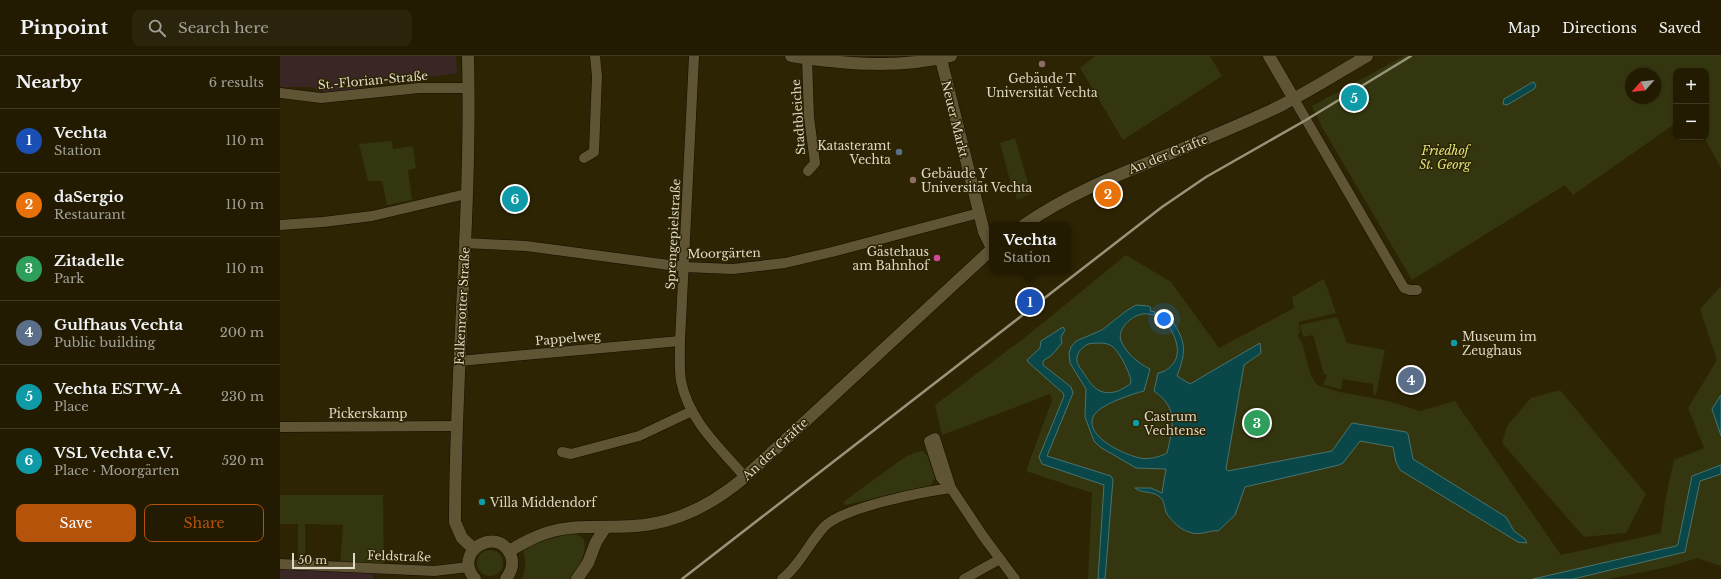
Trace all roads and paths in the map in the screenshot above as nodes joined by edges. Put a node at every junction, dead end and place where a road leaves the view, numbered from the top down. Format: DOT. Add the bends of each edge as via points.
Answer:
graph roads {
  1 [pos="468,56"];
  2 [pos="595,56"];
  3 [pos="694,56"];
  4 [pos="791,56"];
  5 [pos="1269,56"];
  6 [pos="1367,56"];
  7 [pos="946,57"];
  8 [pos="807,58"];
  9 [pos="469,88"];
  10 [pos="280,93"];
  11 [pos="1294,99"];
  12 [pos="584,158"];
  13 [pos="808,171"];
  14 [pos="466,194"];
  15 [pos="979,213"];
  16 [pos="1029,222"];
  17 [pos="280,225"];
  18 [pos="989,242"];
  19 [pos="464,243"];
  20 [pos="989,251"];
  21 [pos="684,267"];
  22 [pos="1418,290"];
  23 [pos="680,341"];
  24 [pos="459,362"];
  25 [pos="692,411"];
  26 [pos="457,426"];
  27 [pos="280,427"];
  28 [pos="932,439"];
  29 [pos="562,452"];
  30 [pos="746,477"];
  31 [pos="951,488"];
  32 [pos="580,528"];
  33 [pos="605,528"];
  34 [pos="474,549"];
  35 [pos="509,551"];
  36 [pos="1000,559"];
  37 [pos="280,564"];
  38 [pos="469,567"];
  39 [pos="579,576"];
  40 [pos="475,579"];
  41 [pos="506,579"];
  42 [pos="782,579"];
  43 [pos="964,579"];
  44 [pos="1015,579"];
  1 -- 9 [label="main road, Falkenrotter Straße"];
  2 -- 12 [label="street" via="597,76 594,152"];
  3 -- 21 [label="street, Sprengepielstraße"];
  4 -- 8 [label="main road"];
  5 -- 11 [label="main road"];
  6 -- 11 [label="main road, An der Gräfte"];
  7 -- 8 [label="main road" via="912,63 871,65"];
  7 -- 15 [label="main road, Neuer Markt"];
  8 -- 13 [label="street, Stadtbleiche" via="809,117 815,163"];
  9 -- 10 [label="street, St.-Florian-Straße" via="419,88 321,98"];
  9 -- 14 [label="main road, Falkenrotter Straße"];
  11 -- 16 [label="main road, An der Gräfte" via="1102,181 1070,196"];
  11 -- 22 [label="street" via="1404,288"];
  14 -- 17 [label="street" via="372,216"];
  14 -- 19 [label="main road, Falkenrotter Straße"];
  15 -- 18 [label="main road, Neuer Markt"];
  15 -- 21 [label="street, Moorgärten" via="785,263 734,269"];
  19 -- 21 [label="street, Moorgärten" via="526,246"];
  19 -- 24 [label="main road, Falkenrotter Straße"];
  20 -- 30 [label="main road, An der Gräfte"];
  21 -- 23 [label="street, Sprengepielstraße"];
  23 -- 24 [label="street, Pappelweg"];
  23 -- 25 [label="street, Sprengepielstraße" via="681,381"];
  24 -- 26 [label="main road, Falkenrotter Straße"];
  25 -- 29 [label="street" via="639,436 571,454"];
  25 -- 30 [label="street, Sprengepielstraße" via="713,442"];
  26 -- 27 [label="street, Pickerskamp"];
  26 -- 34 [label="main road, Falkenrotter Straße" via="454,522 462,538"];
  28 -- 31 [label="street"];
  30 -- 33 [label="main road, An der Gräfte" via="718,498 686,515 652,524"];
  31 -- 36 [label="street"];
  31 -- 42 [label="street" via="934,490 841,515 825,526 789,574"];
  32 -- 33 [label="main road, An der Gräfte"];
  32 -- 35 [label="main road, An der Gräfte" via="542,535"];
  32 -- 39 [label="main road" via="586,536 588,547"];
  33 -- 39 [label="main road"];
  34 -- 35 [label="main road" via="492,541"];
  34 -- 38 [label="main road"];
  35 -- 41 [label="main road" via="512,565"];
  36 -- 43 [label="street"];
  36 -- 44 [label="street"];
  37 -- 38 [label="street, Feldstraße" via="434,571"];
  38 -- 40 [label="main road"];
}
